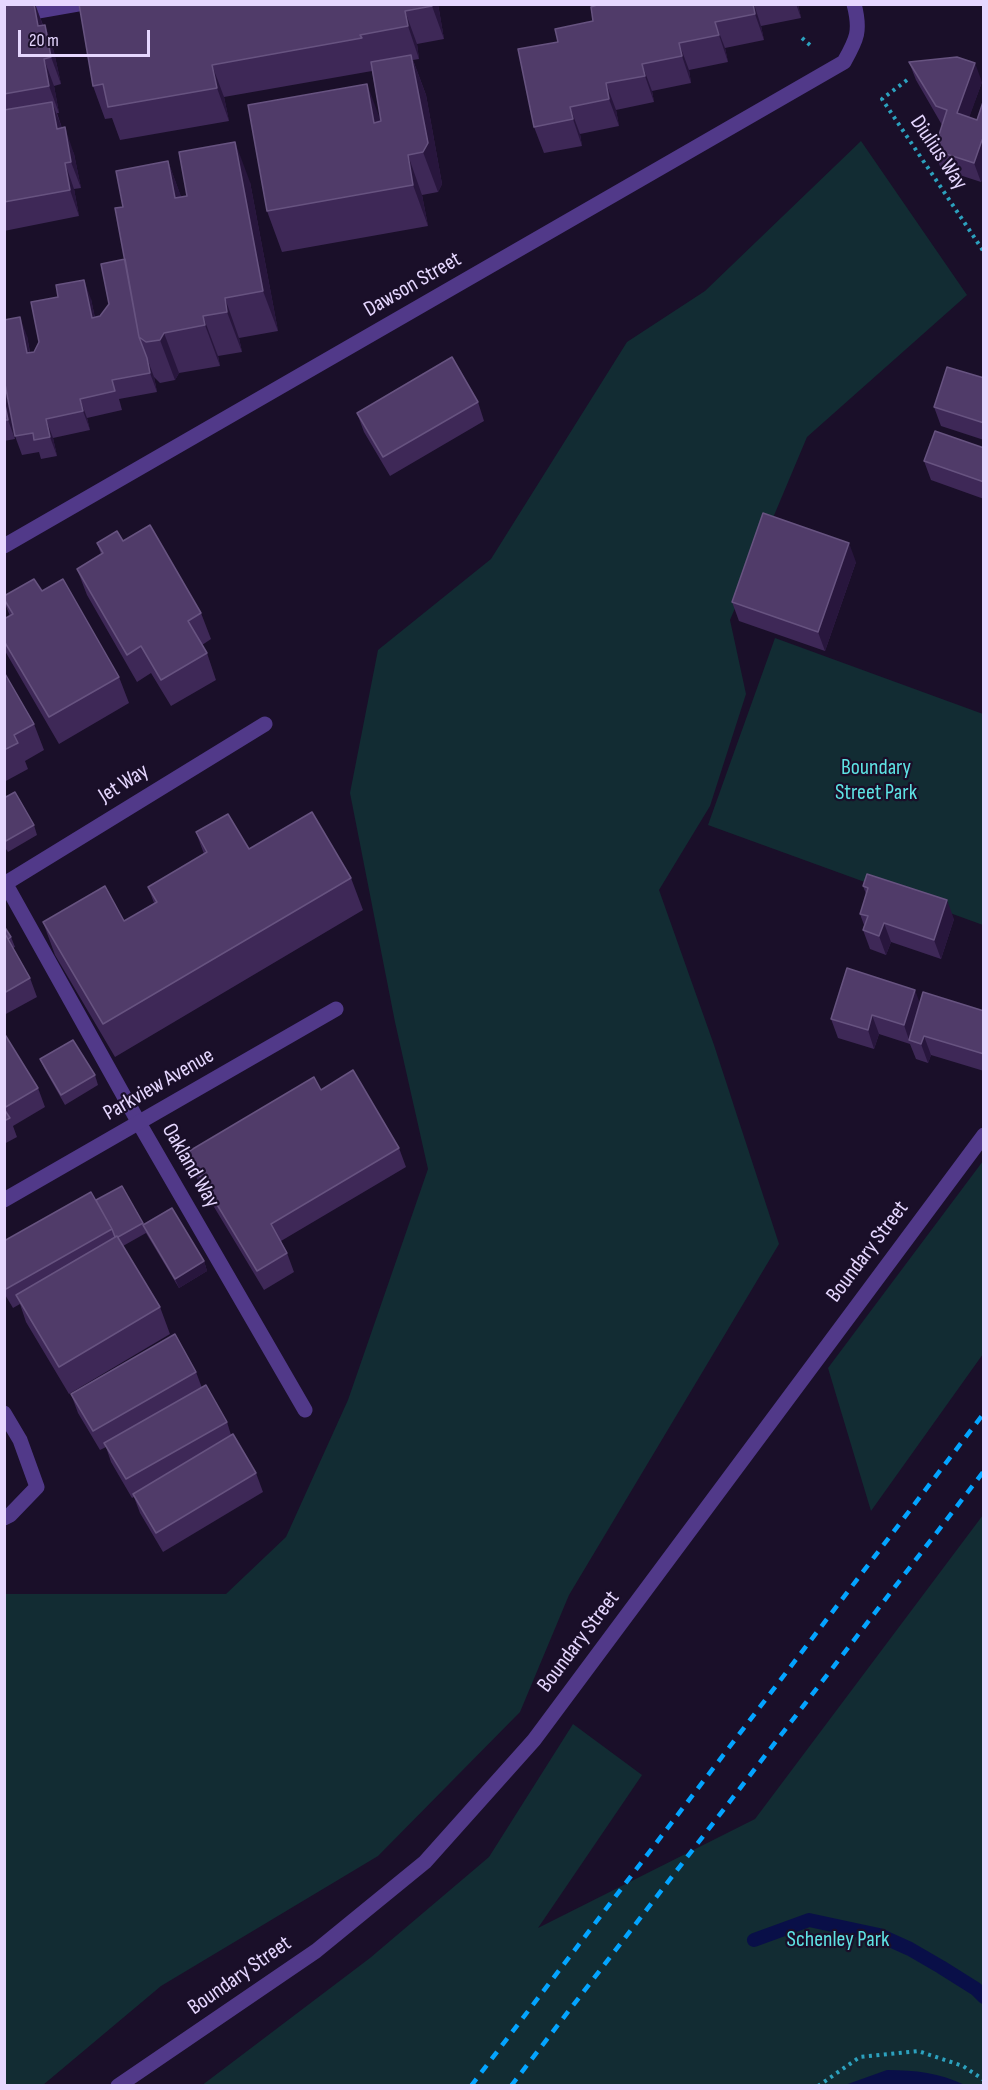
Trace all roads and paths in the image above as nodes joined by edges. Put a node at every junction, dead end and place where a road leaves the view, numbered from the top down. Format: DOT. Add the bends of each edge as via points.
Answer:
graph roads {
  1 [pos="78,4"];
  2 [pos="854,4"];
  3 [pos="4,17"];
  4 [pos="802,38"];
  5 [pos="810,45"];
  6 [pos="907,80"];
  7 [pos="984,252"];
  8 [pos="4,546"];
  9 [pos="265,724"];
  10 [pos="5,882"];
  11 [pos="336,1009"];
  12 [pos="139,1123"];
  13 [pos="984,1135"];
  14 [pos="4,1200"];
  15 [pos="304,1410"];
  16 [pos="4,1413"];
  17 [pos="4,1518"];
  18 [pos="984,2080"];
  19 [pos="118,2085"];
  20 [pos="818,2085"];
  1 -- 3 [label="street"];
  2 -- 8 [label="street, Dawson Street" via="858,18 856,41 843,62"];
  4 -- 5 [label="path"];
  6 -- 7 [label="path, Diulius Way" via="882,99"];
  9 -- 10 [label="street, Jet Way"];
  10 -- 12 [label="street, Oakland Way"];
  11 -- 12 [label="street, Parkview Avenue"];
  12 -- 14 [label="street, Parkview Avenue"];
  12 -- 15 [label="street, Oakland Way"];
  13 -- 19 [label="street, Boundary Street" via="534,1740 425,1862 316,1951"];
  16 -- 17 [label="street" via="20,1440 37,1487"];
  18 -- 20 [label="path" via="963,2066 918,2050 860,2057"];
}
